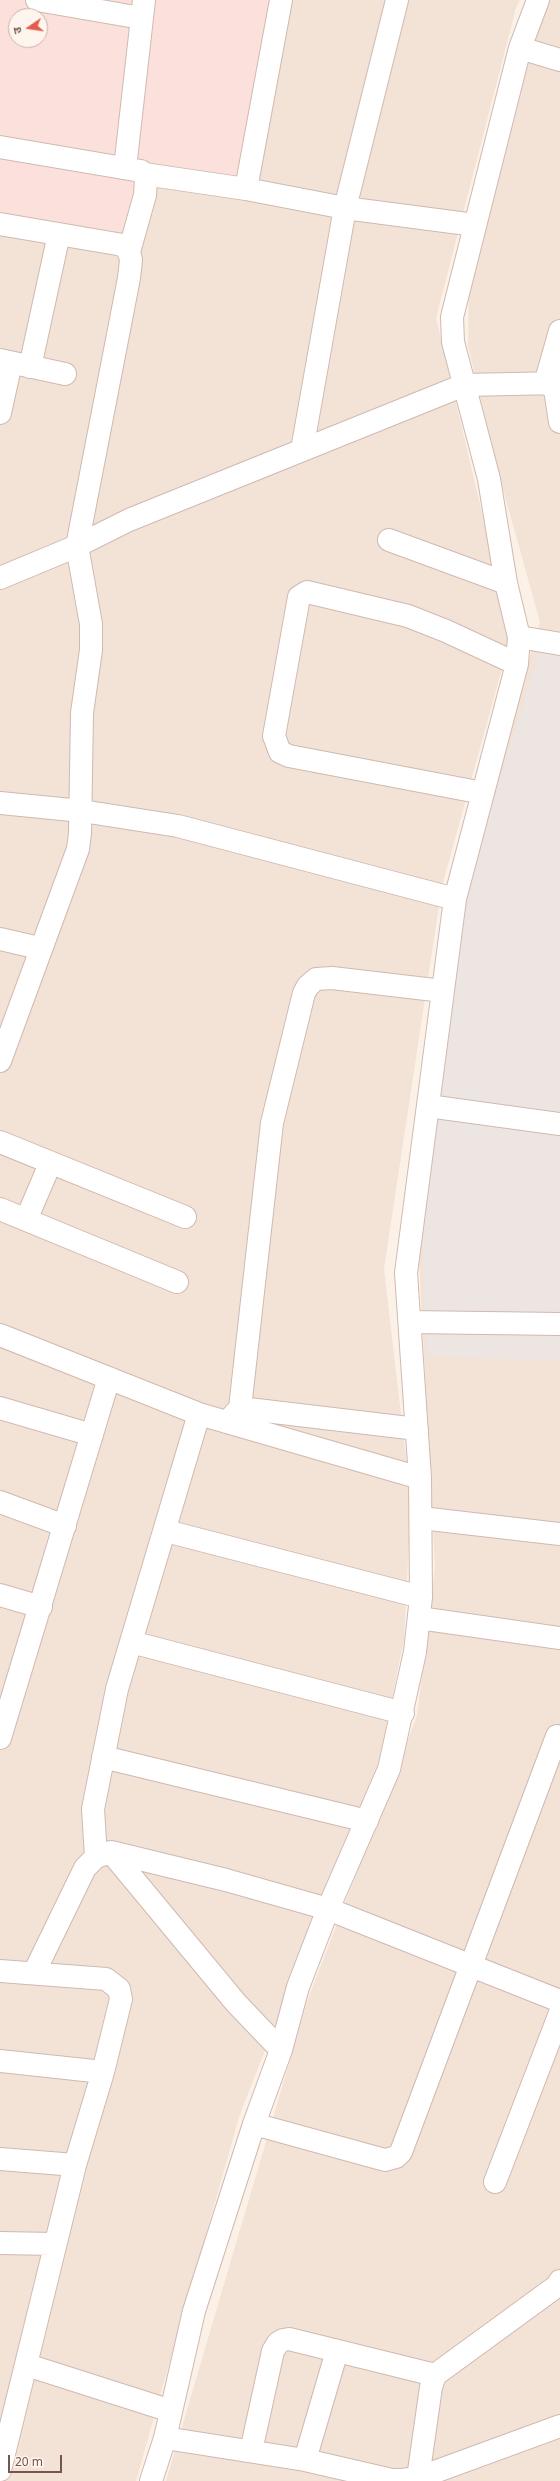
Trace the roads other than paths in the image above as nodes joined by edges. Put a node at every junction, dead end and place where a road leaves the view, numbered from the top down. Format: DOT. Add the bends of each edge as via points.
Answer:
graph roads {
  1 [pos="37,0"];
  2 [pos="281,0"];
  3 [pos="397,0"];
  4 [pos="538,0"];
  5 [pos="142,9"];
  6 [pos="520,48"];
  7 [pos="560,60"];
  8 [pos="0,147"];
  9 [pos="135,171"];
  10 [pos="246,189"];
  11 [pos="345,208"];
  12 [pos="0,224"];
  13 [pos="475,225"];
  14 [pos="59,234"];
  15 [pos="130,252"];
  16 [pos="560,331"];
  17 [pos="13,363"];
  18 [pos="65,374"];
  19 [pos="553,383"];
  20 [pos="464,385"];
  21 [pos="0,413"];
  22 [pos="560,422"];
  23 [pos="302,450"];
  24 [pos="389,540"];
  25 [pos="77,546"];
  26 [pos="0,578"];
  27 [pos="506,583"];
  28 [pos="519,637"];
  29 [pos="560,644"];
  30 [pos="517,664"];
  31 [pos="483,793"];
  32 [pos="0,803"];
  33 [pos="82,811"];
  34 [pos="455,899"];
  35 [pos="0,939"];
  36 [pos="39,948"];
  37 [pos="443,991"];
  38 [pos="8,1014"];
  39 [pos="0,1061"];
  40 [pos="428,1106"];
  41 [pos="560,1124"];
  42 [pos="0,1142"];
  43 [pos="50,1164"];
  44 [pos="0,1209"];
  45 [pos="185,1217"];
  46 [pos="26,1220"];
  47 [pos="177,1282"];
  48 [pos="410,1322"];
  49 [pos="560,1324"];
  50 [pos="0,1335"];
  51 [pos="109,1378"];
  52 [pos="0,1408"];
  53 [pos="199,1414"];
  54 [pos="234,1415"];
  55 [pos="417,1429"];
  56 [pos="92,1435"];
  57 [pos="420,1478"];
  58 [pos="0,1502"];
  59 [pos="421,1518"];
  60 [pos="65,1526"];
  61 [pos="166,1531"];
  62 [pos="560,1534"];
  63 [pos="0,1595"];
  64 [pos="421,1597"];
  65 [pos="41,1607"];
  66 [pos="419,1618"];
  67 [pos="560,1638"];
  68 [pos="131,1642"];
  69 [pos="7,1691"];
  70 [pos="403,1713"];
  71 [pos="558,1736"];
  72 [pos="0,1738"];
  73 [pos="103,1757"];
  74 [pos="367,1821"];
  75 [pos="104,1854"];
  76 [pos="328,1909"];
  77 [pos="471,1967"];
  78 [pos="0,1971"];
  79 [pos="34,1973"];
  80 [pos="560,2001"];
  81 [pos="560,2013"];
  82 [pos="281,2050"];
  83 [pos="0,2061"];
  84 [pos="103,2072"];
  85 [pos="254,2124"];
  86 [pos="0,2159"];
  87 [pos="75,2165"];
  88 [pos="495,2182"];
  89 [pos="0,2243"];
  90 [pos="54,2244"];
  91 [pos="560,2281"];
  92 [pos="337,2351"];
  93 [pos="27,2365"];
  94 [pos="435,2375"];
  95 [pos="171,2411"];
  96 [pos="560,2426"];
  97 [pos="165,2438"];
  98 [pos="251,2451"];
  99 [pos="305,2460"];
  100 [pos="0,2470"];
  101 [pos="418,2478"];
  102 [pos="151,2481"];
  1 -- 5 [label="street"];
  2 -- 10 [label="street"];
  3 -- 11 [label="street"];
  4 -- 6 [label="street"];
  5 -- 9 [label="street"];
  6 -- 7 [label="street"];
  6 -- 13 [label="street"];
  8 -- 9 [label="street"];
  9 -- 10 [label="street"];
  9 -- 15 [label="street" via="145,195"];
  10 -- 11 [label="street"];
  11 -- 13 [label="street"];
  11 -- 23 [label="street"];
  12 -- 14 [label="street"];
  13 -- 20 [label="street" via="452,317 453,342"];
  14 -- 15 [label="street" via="123,245"];
  14 -- 17 [label="street"];
  15 -- 25 [label="street" via="129,278"];
  16 -- 19 [label="street"];
  17 -- 18 [label="street"];
  17 -- 21 [label="street"];
  19 -- 20 [label="street"];
  19 -- 22 [label="street"];
  20 -- 23 [label="street"];
  20 -- 27 [label="street" via="489,479"];
  23 -- 25 [label="street" via="129,520"];
  24 -- 27 [label="street"];
  25 -- 26 [label="street"];
  25 -- 33 [label="street" via="91,624 91,650 82,713"];
  27 -- 28 [label="street"];
  28 -- 29 [label="street"];
  28 -- 30 [label="street"];
  30 -- 31 [label="street"];
  30 -- 31 [label="street" via="408,616 307,592 299,597 274,736 280,752 289,756"];
  31 -- 34 [label="street"];
  32 -- 33 [label="street"];
  33 -- 34 [label="street" via="178,826"];
  33 -- 36 [label="street" via="78,848"];
  34 -- 37 [label="street"];
  35 -- 36 [label="street"];
  36 -- 38 [label="street"];
  37 -- 40 [label="street"];
  37 -- 54 [label="street" via="332,978 316,979 304,993 272,1123"];
  38 -- 39 [label="street"];
  40 -- 41 [label="street"];
  40 -- 48 [label="street" via="406,1273"];
  42 -- 43 [label="street"];
  43 -- 45 [label="street"];
  43 -- 46 [label="street"];
  44 -- 46 [label="street"];
  46 -- 47 [label="street"];
  48 -- 49 [label="street"];
  48 -- 55 [label="street"];
  50 -- 51 [label="street"];
  51 -- 53 [label="street"];
  51 -- 56 [label="street"];
  52 -- 56 [label="street"];
  53 -- 54 [label="street"];
  53 -- 61 [label="street"];
  54 -- 55 [label="street"];
  54 -- 57 [label="street"];
  55 -- 57 [label="street"];
  56 -- 60 [label="street"];
  57 -- 59 [label="street"];
  58 -- 60 [label="street"];
  59 -- 62 [label="street"];
  59 -- 64 [label="street"];
  60 -- 65 [label="street"];
  61 -- 64 [label="street"];
  61 -- 68 [label="street"];
  63 -- 65 [label="street"];
  64 -- 66 [label="street"];
  65 -- 69 [label="street"];
  66 -- 67 [label="street"];
  66 -- 70 [label="street"];
  68 -- 70 [label="street"];
  68 -- 73 [label="street" via="117,1689"];
  69 -- 72 [label="street"];
  70 -- 74 [label="street" via="389,1769"];
  71 -- 77 [label="street"];
  73 -- 74 [label="street"];
  73 -- 75 [label="street" via="94,1809"];
  74 -- 76 [label="street"];
  75 -- 76 [label="street" via="226,1880"];
  75 -- 79 [label="street" via="85,1868 75,1884"];
  75 -- 82 [label="street"];
  76 -- 77 [label="street"];
  76 -- 82 [label="street" via="298,1987"];
  77 -- 80 [label="street"];
  77 -- 85 [label="street" via="401,2152 396,2157 385,2160"];
  78 -- 79 [label="street"];
  79 -- 84 [label="street" via="106,1979 119,1989 121,1999 118,2017"];
  81 -- 88 [label="street"];
  82 -- 85 [label="street"];
  83 -- 84 [label="street"];
  84 -- 87 [label="street"];
  85 -- 95 [label="street" via="194,2311"];
  86 -- 87 [label="street"];
  87 -- 90 [label="street"];
  89 -- 90 [label="street"];
  90 -- 93 [label="street"];
  91 -- 94 [label="street" via="557,2286"];
  92 -- 94 [label="street"];
  92 -- 98 [label="street" via="290,2339 278,2342 273,2351"];
  92 -- 99 [label="street"];
  93 -- 95 [label="street"];
  93 -- 100 [label="street"];
  94 -- 101 [label="street"];
  95 -- 97 [label="street"];
  96 -- 101 [label="street"];
  97 -- 98 [label="street"];
  97 -- 102 [label="street"];
  98 -- 99 [label="street"];
  99 -- 101 [label="street" via="392,2480"];
}
